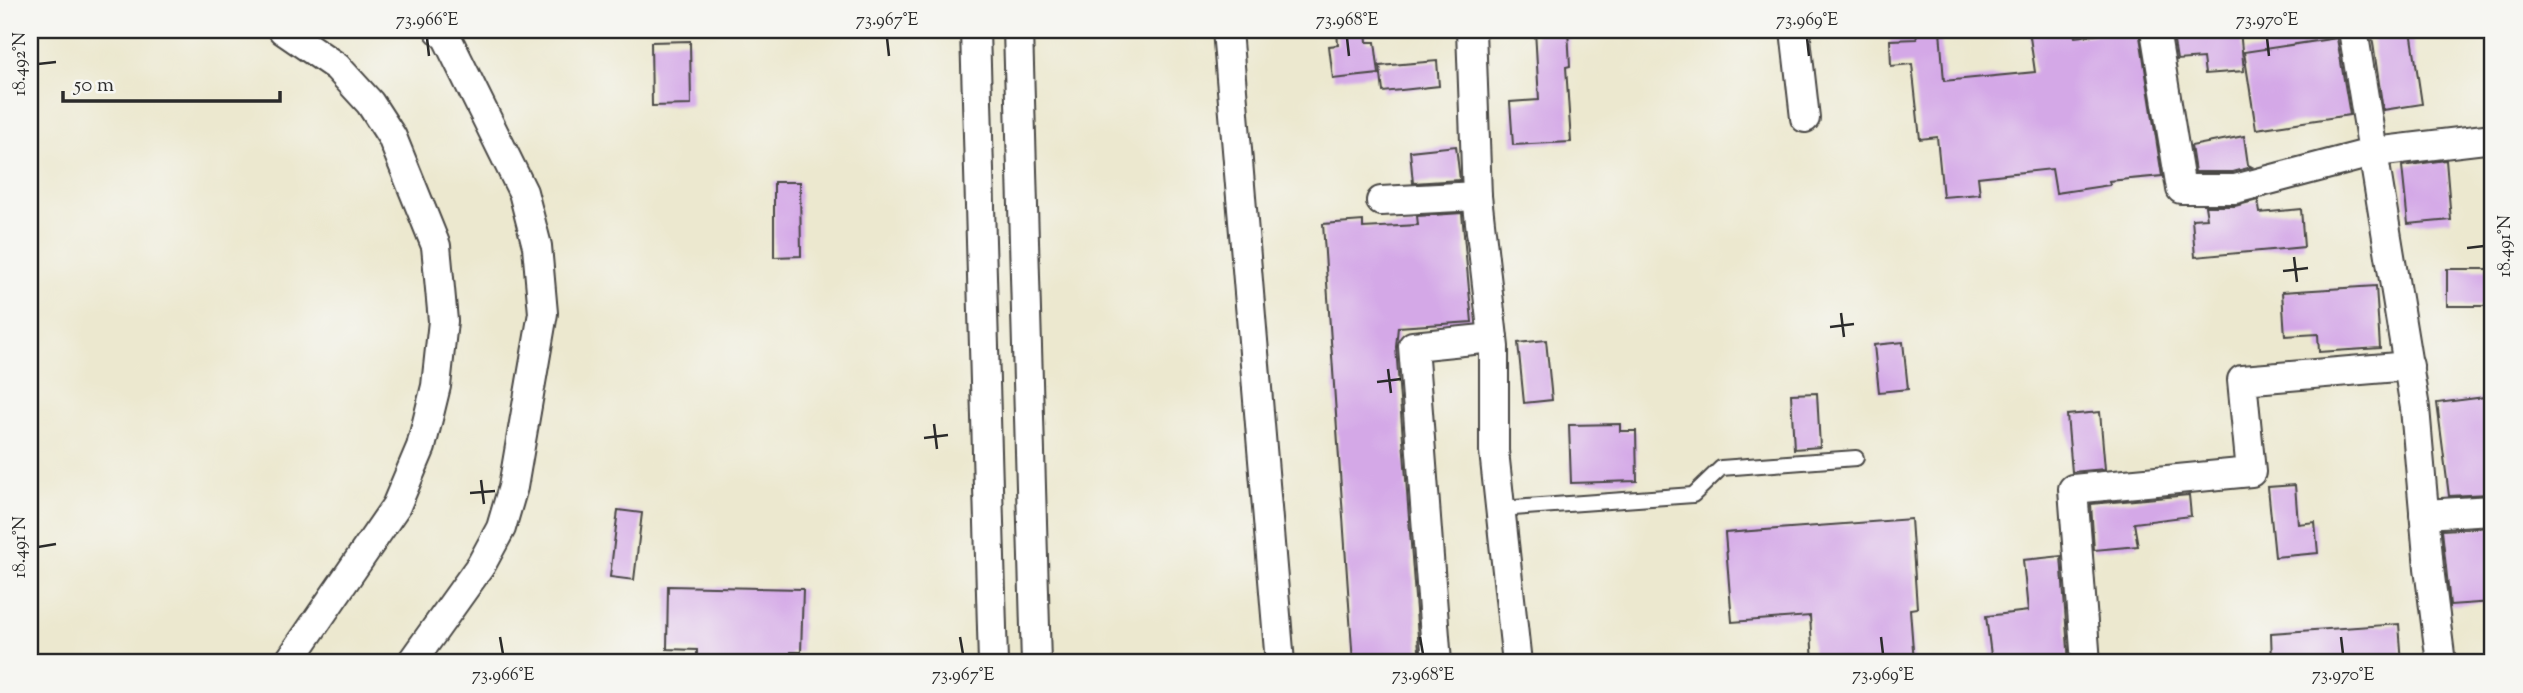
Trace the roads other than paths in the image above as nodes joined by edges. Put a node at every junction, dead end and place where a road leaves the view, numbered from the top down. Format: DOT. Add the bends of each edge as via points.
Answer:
graph roads {
  1 [pos="283,30"];
  2 [pos="439,30"];
  3 [pos="975,30"];
  4 [pos="1018,30"];
  5 [pos="1227,30"];
  6 [pos="1471,30"];
  7 [pos="1795,30"];
  8 [pos="2155,30"];
  9 [pos="2353,30"];
  10 [pos="1805,118"];
  11 [pos="2493,138"];
  12 [pos="2375,152"];
  13 [pos="1477,196"];
  14 [pos="1381,201"];
  15 [pos="1493,338"];
  16 [pos="2409,366"];
  17 [pos="1856,458"];
  18 [pos="1500,509"];
  19 [pos="2493,510"];
  20 [pos="2424,514"];
  21 [pos="288,663"];
  22 [pos="411,663"];
  23 [pos="993,663"];
  24 [pos="1035,663"];
  25 [pos="1280,663"];
  26 [pos="1437,663"];
  27 [pos="1517,663"];
  28 [pos="2087,663"];
  29 [pos="2441,663"];
  1 -- 21 [label="street" via="337,67 370,103 392,137 436,246 443,321 436,386 421,447 397,506"];
  2 -- 22 [label="street" via="523,192 537,246 543,313 513,487 501,528 481,565"];
  3 -- 23 [label="street"];
  4 -- 24 [label="street"];
  5 -- 25 [label="street"];
  6 -- 13 [label="street"];
  7 -- 10 [label="street"];
  8 -- 12 [label="street" via="2180,188 2235,189"];
  9 -- 12 [label="street"];
  11 -- 12 [label="street"];
  12 -- 16 [label="street"];
  13 -- 14 [label="street"];
  13 -- 15 [label="street"];
  15 -- 18 [label="street" via="1494,451"];
  15 -- 26 [label="street" via="1413,346"];
  16 -- 20 [label="street"];
  16 -- 28 [label="street" via="2242,380 2251,472 2073,489"];
  17 -- 18 [label="lane" via="1721,468 1693,495"];
  18 -- 27 [label="street"];
  19 -- 20 [label="street"];
  20 -- 29 [label="street"];
}
